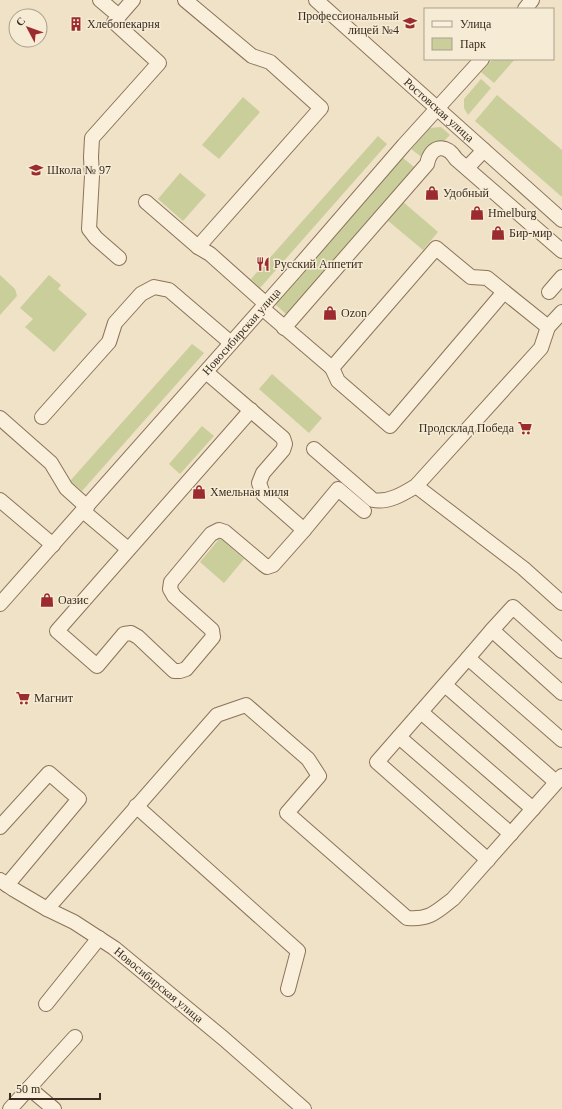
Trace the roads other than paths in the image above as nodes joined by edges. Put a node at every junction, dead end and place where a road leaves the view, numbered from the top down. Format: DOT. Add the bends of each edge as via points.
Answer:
graph roads {
  1 [pos="100,0"];
  2 [pos="133,0"];
  3 [pos="185,0"];
  4 [pos="316,0"];
  5 [pos="532,0"];
  6 [pos="526,8"];
  7 [pos="119,16"];
  8 [pos="481,60"];
  9 [pos="438,108"];
  10 [pos="484,150"];
  11 [pos="467,168"];
  12 [pos="146,202"];
  13 [pos="562,220"];
  14 [pos="198,247"];
  15 [pos="562,251"];
  16 [pos="119,258"];
  17 [pos="562,277"];
  18 [pos="504,292"];
  19 [pos="549,292"];
  20 [pos="264,306"];
  21 [pos="562,312"];
  22 [pos="548,327"];
  23 [pos="284,328"];
  24 [pos="231,343"];
  25 [pos="332,368"];
  26 [pos="206,372"];
  27 [pos="251,410"];
  28 [pos="42,417"];
  29 [pos="0,418"];
  30 [pos="314,449"];
  31 [pos="416,486"];
  32 [pos="0,500"];
  33 [pos="85,509"];
  34 [pos="364,511"];
  35 [pos="304,530"];
  36 [pos="53,545"];
  37 [pos="128,549"];
  38 [pos="562,603"];
  39 [pos="0,604"];
  40 [pos="492,630"];
  41 [pos="562,651"];
  42 [pos="468,658"];
  43 [pos="445,685"];
  44 [pos="562,693"];
  45 [pos="421,712"];
  46 [pos="399,737"];
  47 [pos="562,740"];
  48 [pos="559,779"];
  49 [pos="136,806"];
  50 [pos="533,809"];
  51 [pos="0,827"];
  52 [pos="511,834"];
  53 [pos="488,860"];
  54 [pos="3,882"];
  55 [pos="47,909"];
  56 [pos="99,938"];
  57 [pos="288,989"];
  58 [pos="46,1004"];
  59 [pos="75,1037"];
  60 [pos="29,1088"];
  61 [pos="10,1109"];
  62 [pos="54,1109"];
  63 [pos="304,1109"];
  1 -- 7 [label="street"];
  2 -- 7 [label="street"];
  3 -- 14 [label="street" via="252,56 270,62 321,108"];
  4 -- 9 [label="street, Ростовская улица"];
  5 -- 6 [label="street"];
  7 -- 16 [label="street" via="114,22 158,63 92,138 90,229 96,238"];
  8 -- 9 [label="street, Новосибирская улица"];
  9 -- 10 [label="street, Ростовская улица"];
  9 -- 20 [label="street, Новосибирская улица"];
  10 -- 11 [label="street"];
  10 -- 13 [label="street, Ростовская улица"];
  11 -- 15 [label="street"];
  11 -- 23 [label="street" via="445,148 431,152 427,164"];
  12 -- 14 [label="street"];
  14 -- 20 [label="street" via="210,254"];
  17 -- 19 [label="street"];
  18 -- 22 [label="street"];
  18 -- 25 [label="street" via="487,278 471,277 436,248"];
  18 -- 25 [label="street" via="390,426 338,381"];
  20 -- 23 [label="street"];
  20 -- 24 [label="street, Новосибирская улица"];
  21 -- 22 [label="street"];
  22 -- 31 [label="street" via="541,348"];
  23 -- 25 [label="street"];
  24 -- 26 [label="street, Новосибирская улица"];
  24 -- 28 [label="street" via="169,290 154,287 141,294 115,323 109,342"];
  26 -- 27 [label="street"];
  26 -- 33 [label="street, Новосибирская улица"];
  27 -- 35 [label="street" via="283,438 285,444 263,473 259,483 263,494"];
  27 -- 37 [label="street"];
  29 -- 33 [label="street" via="51,463 66,488"];
  30 -- 31 [label="street" via="373,500 380,502 401,495"];
  31 -- 38 [label="street" via="523,568"];
  32 -- 36 [label="street"];
  33 -- 36 [label="street, Новосибирская улица"];
  33 -- 37 [label="street"];
  34 -- 35 [label="street" via="338,489"];
  35 -- 37 [label="street" via="272,565 267,566 225,532 219,530 211,534 171,582 170,589 174,596 212,630 212,637 186,669 180,671 174,670 131,633 124,634 97,666 56,631"];
  36 -- 39 [label="street, Новосибирская улица"];
  40 -- 41 [label="street" via="513,607"];
  40 -- 42 [label="street"];
  40 -- 44 [label="street"];
  42 -- 43 [label="street"];
  42 -- 47 [label="street"];
  43 -- 45 [label="street"];
  43 -- 48 [label="street"];
  45 -- 46 [label="street"];
  45 -- 50 [label="street"];
  46 -- 52 [label="street"];
  46 -- 53 [label="street" via="377,762"];
  48 -- 50 [label="street"];
  49 -- 53 [label="street" via="217,715 246,705 308,759 319,776 288,813 407,918 419,919 435,913 454,899"];
  49 -- 55 [label="street"];
  49 -- 57 [label="street" via="298,951"];
  50 -- 52 [label="street"];
  51 -- 54 [label="street" via="49,773 79,799"];
  52 -- 53 [label="street"];
  54 -- 55 [label="street, Новосибирская улица"];
  55 -- 56 [label="street, Новосибирская улица"];
  56 -- 58 [label="street"];
  56 -- 63 [label="street, Новосибирская улица" via="223,1038"];
  59 -- 60 [label="street"];
  60 -- 61 [label="street"];
  60 -- 62 [label="street"];
}
